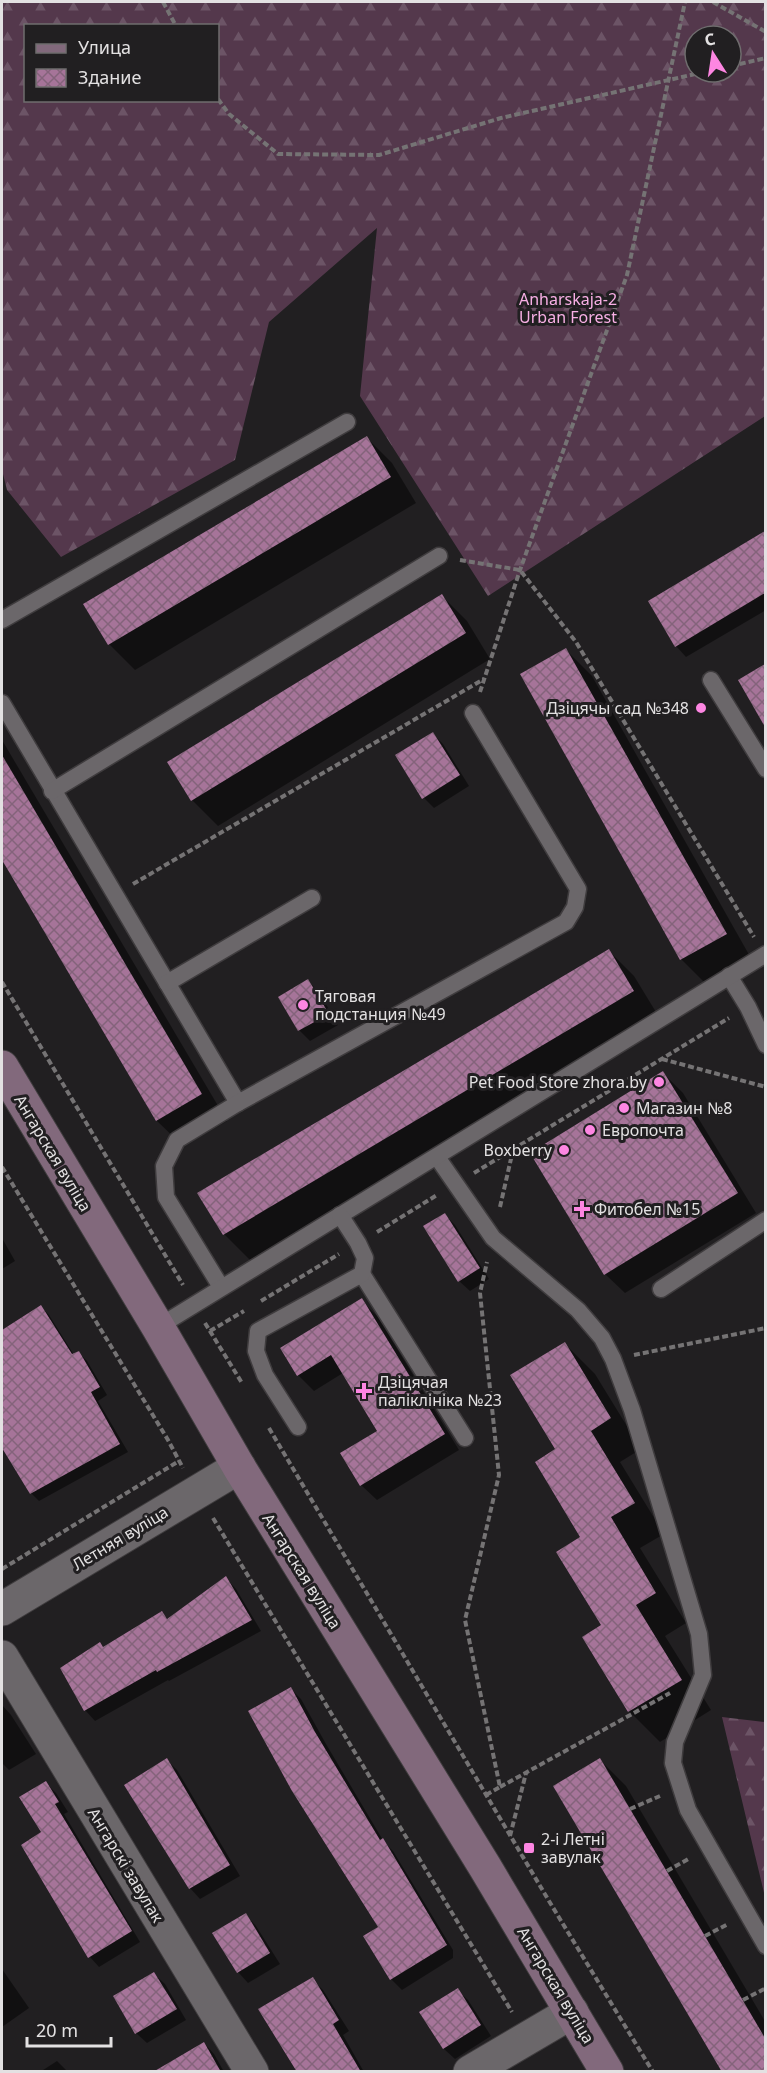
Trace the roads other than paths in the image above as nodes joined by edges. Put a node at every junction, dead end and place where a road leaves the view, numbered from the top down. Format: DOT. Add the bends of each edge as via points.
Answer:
graph roads {
  1 [pos="347,422"];
  2 [pos="439,556"];
  3 [pos="2,620"];
  4 [pos="711,680"];
  5 [pos="2,703"];
  6 [pos="473,713"];
  7 [pos="765,769"];
  8 [pos="52,791"];
  9 [pos="312,898"];
  10 [pos="765,954"];
  11 [pos="729,976"];
  12 [pos="166,983"];
  13 [pos="764,1038"];
  14 [pos="2,1067"];
  15 [pos="238,1103"];
  16 [pos="437,1157"];
  17 [pos="340,1215"];
  18 [pos="765,1220"];
  19 [pos="362,1274"];
  20 [pos="221,1287"];
  21 [pos="661,1289"];
  22 [pos="158,1327"];
  23 [pos="298,1427"];
  24 [pos="465,1437"];
  25 [pos="238,1467"];
  26 [pos="2,1609"];
  27 [pos="2,1657"];
  28 [pos="765,1946"];
  29 [pos="572,2012"];
  30 [pos="252,2072"];
  31 [pos="470,2072"];
  32 [pos="607,2072"];
  1 -- 3 [label="lane"];
  2 -- 8 [label="lane"];
  4 -- 7 [label="lane"];
  5 -- 8 [label="lane"];
  6 -- 15 [label="lane" via="578,889 575,907 566,922"];
  8 -- 12 [label="lane"];
  9 -- 12 [label="lane"];
  10 -- 11 [label="lane"];
  11 -- 13 [label="lane"];
  11 -- 16 [label="lane"];
  12 -- 15 [label="lane"];
  14 -- 22 [label="main road, Ангарская вуліца"];
  15 -- 20 [label="lane" via="177,1140 164,1166 166,1197"];
  16 -- 17 [label="lane"];
  16 -- 28 [label="lane" via="493,1238 578,1310 602,1338 613,1359 699,1634 703,1675 675,1742 673,1763 688,1810"];
  17 -- 19 [label="lane" via="365,1258"];
  17 -- 20 [label="lane"];
  18 -- 21 [label="lane"];
  19 -- 23 [label="lane" via="258,1331 256,1351 265,1375"];
  19 -- 24 [label="lane"];
  20 -- 22 [label="lane"];
  22 -- 25 [label="main road, Ангарская вуліца"];
  25 -- 26 [label="street, Летняя вуліца"];
  25 -- 29 [label="main road, Ангарская вуліца"];
  27 -- 30 [label="street, Ангарскі завулак"];
  29 -- 31 [label="street"];
  29 -- 32 [label="main road, Ангарская вуліца"];
}
